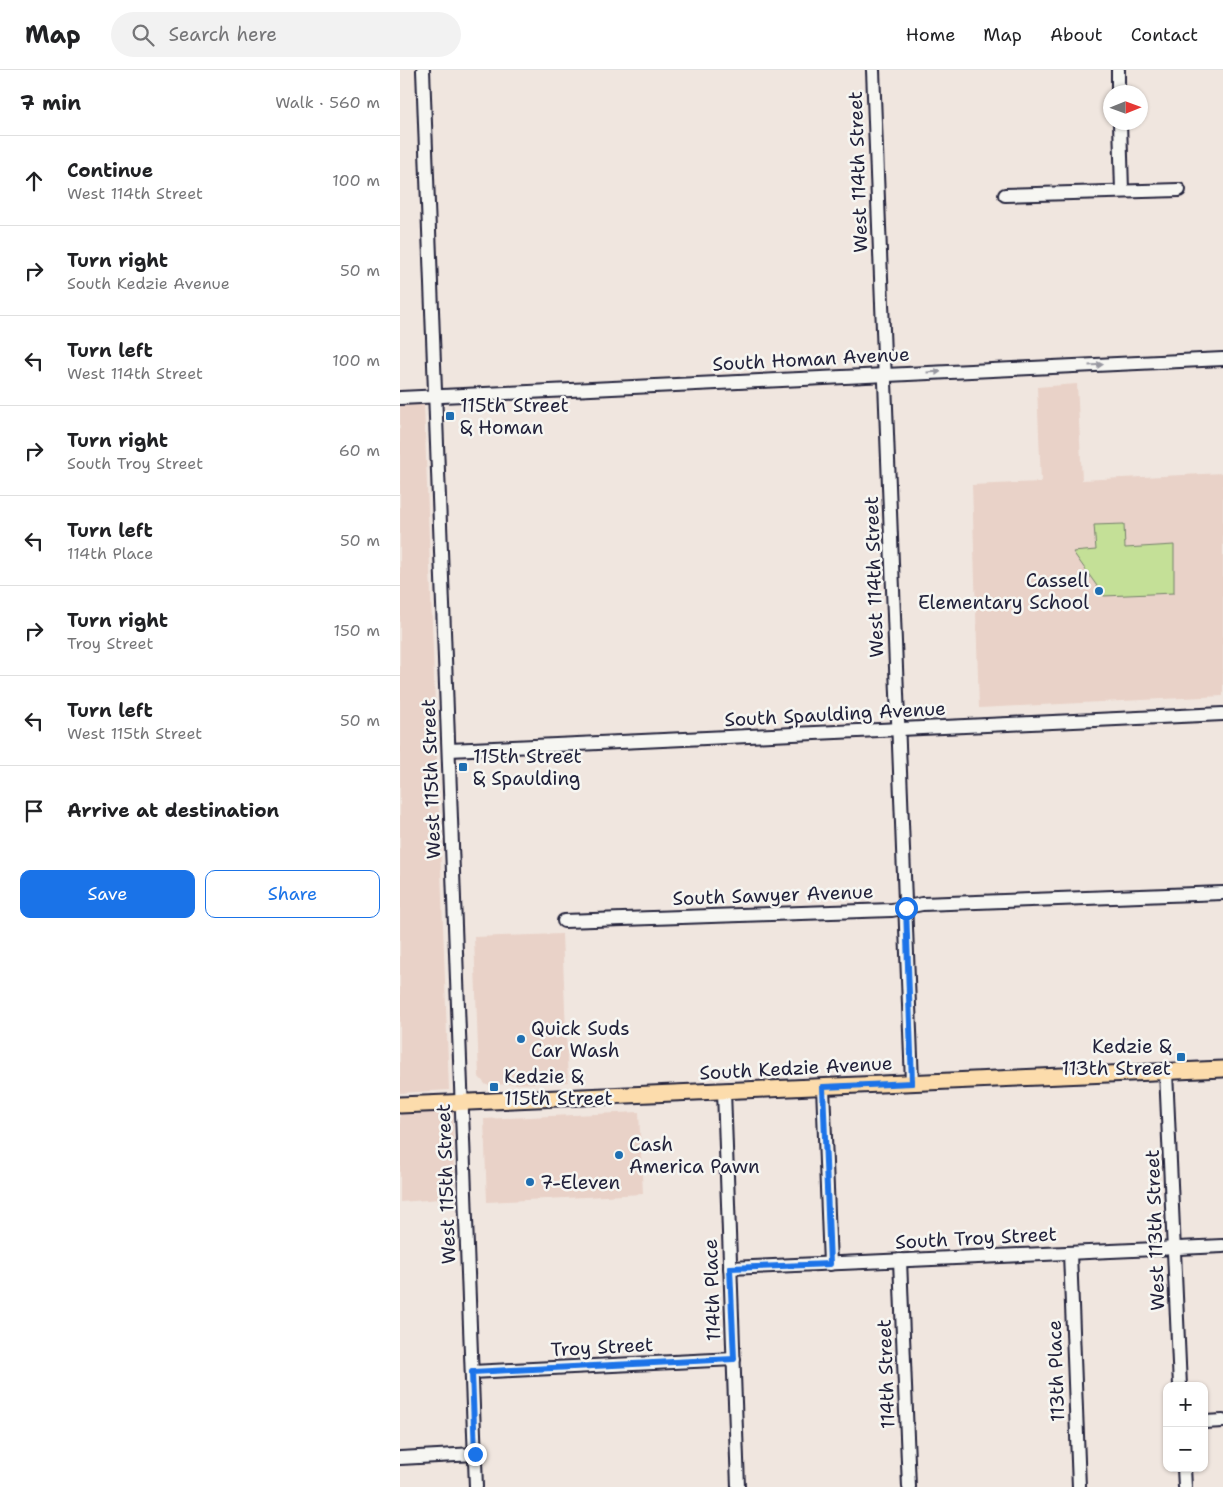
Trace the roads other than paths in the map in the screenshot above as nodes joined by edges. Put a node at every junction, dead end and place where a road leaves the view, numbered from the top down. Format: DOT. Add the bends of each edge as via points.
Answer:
graph roads {
  1 [pos="423,70"];
  2 [pos="873,70"];
  3 [pos="1118,70"];
  4 [pos="1118,85"];
  5 [pos="1120,130"];
  6 [pos="1179,190"];
  7 [pos="1122,191"];
  8 [pos="1005,195"];
  9 [pos="1223,359"];
  10 [pos="885,375"];
  11 [pos="435,396"];
  12 [pos="400,398"];
  13 [pos="1223,714"];
  14 [pos="898,730"];
  15 [pos="449,750"];
  16 [pos="1223,893"];
  17 [pos="906,908"];
  18 [pos="564,921"];
  19 [pos="1223,1069"];
  20 [pos="1166,1072"];
  21 [pos="912,1083"];
  22 [pos="823,1087"];
  23 [pos="724,1091"];
  24 [pos="462,1102"];
  25 [pos="400,1105"];
  26 [pos="1223,1246"];
  27 [pos="1174,1248"];
  28 [pos="1070,1253"];
  29 [pos="900,1260"];
  30 [pos="830,1264"];
  31 [pos="730,1268"];
  32 [pos="734,1359"];
  33 [pos="472,1372"];
  34 [pos="1180,1382"];
  35 [pos="1223,1421"];
  36 [pos="1208,1422"];
  37 [pos="475,1454"];
  38 [pos="400,1458"];
  39 [pos="1184,1472"];
  40 [pos="476,1487"];
  41 [pos="738,1487"];
  42 [pos="909,1487"];
  43 [pos="1080,1487"];
  44 [pos="1184,1487"];
  1 -- 11 [label="street, West 115th Street"];
  2 -- 10 [label="street, West 114th Street"];
  3 -- 4 [label="street"];
  5 -- 7 [label="street"];
  6 -- 7 [label="street"];
  7 -- 8 [label="street"];
  10 -- 9 [label="street, South Homan Avenue, one-way"];
  10 -- 11 [label="street, South Homan Avenue"];
  10 -- 14 [label="street, West 114th Street"];
  11 -- 12 [label="street, South Homan Avenue"];
  11 -- 15 [label="street, West 115th Street"];
  13 -- 14 [label="street, South Spaulding Avenue"];
  14 -- 15 [label="street, South Spaulding Avenue"];
  14 -- 17 [label="street, West 114th Street"];
  15 -- 24 [label="street, West 115th Street"];
  16 -- 17 [label="street, South Sawyer Avenue" via="922,904"];
  17 -- 18 [label="street, South Sawyer Avenue"];
  17 -- 21 [label="street, West 114th Street"];
  19 -- 20 [label="main road, South Kedzie Avenue"];
  20 -- 21 [label="main road, South Kedzie Avenue"];
  20 -- 27 [label="street, West 113th Street"];
  21 -- 22 [label="main road, South Kedzie Avenue"];
  22 -- 23 [label="main road, South Kedzie Avenue"];
  22 -- 30 [label="street"];
  23 -- 24 [label="main road, South Kedzie Avenue"];
  23 -- 31 [label="street, 114th Place"];
  24 -- 25 [label="main road, South Kedzie Avenue"];
  24 -- 33 [label="street, West 115th Street"];
  26 -- 27 [label="street, South Troy Street"];
  27 -- 28 [label="street, South Troy Street"];
  27 -- 34 [label="street, West 113th Street"];
  28 -- 29 [label="street, South Troy Street"];
  28 -- 43 [label="street, 113th Place"];
  29 -- 30 [label="street, South Troy Street"];
  29 -- 42 [label="street, 114th Street"];
  30 -- 31 [label="street, South Troy Street"];
  31 -- 32 [label="street, 114th Place"];
  32 -- 33 [label="street, Troy Street"];
  32 -- 41 [label="street, 114th Place"];
  33 -- 37 [label="street, West 115th Street"];
  35 -- 36 [label="street"];
  37 -- 38 [label="street"];
  37 -- 40 [label="street, West 115th Street"];
  39 -- 44 [label="street"];
}
